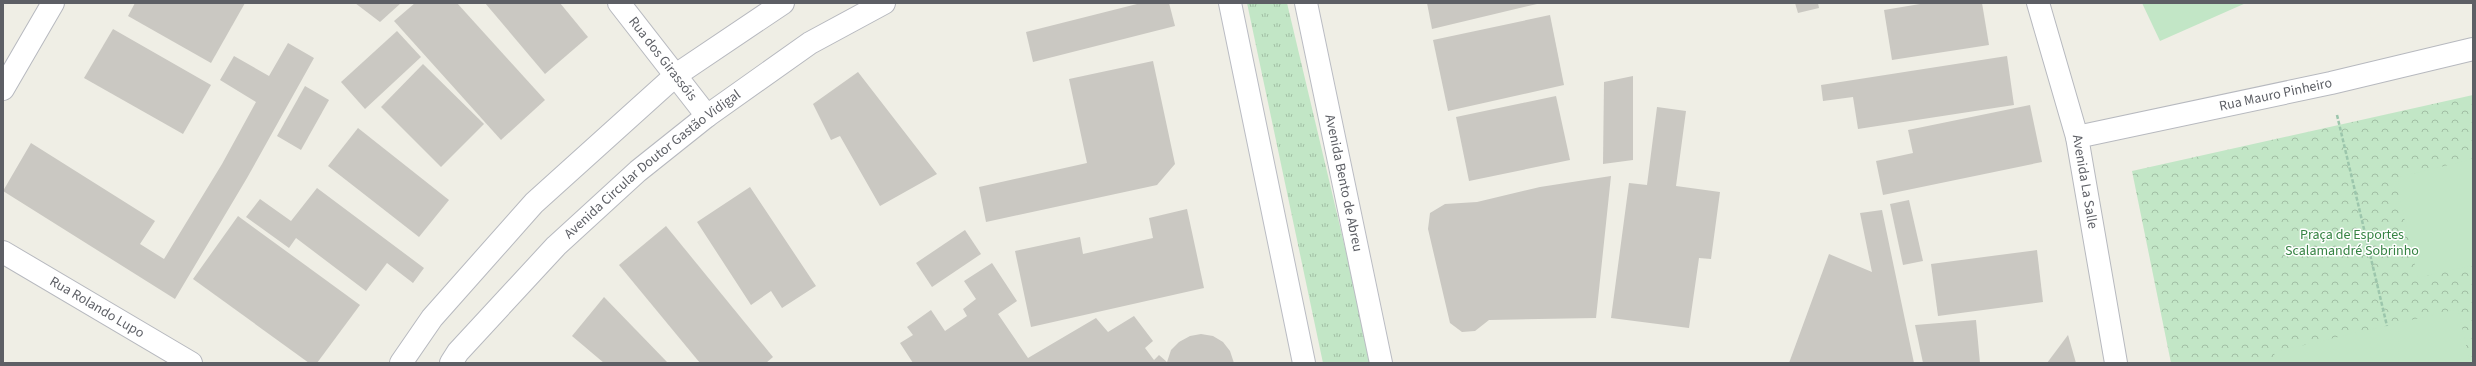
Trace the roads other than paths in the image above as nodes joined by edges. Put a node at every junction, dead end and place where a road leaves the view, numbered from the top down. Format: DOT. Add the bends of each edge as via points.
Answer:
graph roads {
  1 [pos="53,3"];
  2 [pos="619,3"];
  3 [pos="783,3"];
  4 [pos="884,3"];
  5 [pos="1230,3"];
  6 [pos="1306,3"];
  7 [pos="2038,3"];
  8 [pos="2473,50"];
  9 [pos="676,75"];
  10 [pos="3,89"];
  11 [pos="707,116"];
  12 [pos="2077,137"];
  13 [pos="3,252"];
  14 [pos="191,363"];
  15 [pos="401,363"];
  16 [pos="451,363"];
  17 [pos="1304,363"];
  18 [pos="1381,363"];
  19 [pos="2116,363"];
  1 -- 10 [label="street"];
  2 -- 9 [label="street, Rua dos Girassóis"];
  3 -- 9 [label="street"];
  4 -- 11 [label="street, Avenida Circular Doutor Gastão Vidigal" via="810,44"];
  5 -- 17 [label="street"];
  6 -- 18 [label="street, Avenida Bento de Abreu"];
  7 -- 12 [label="street, Avenida La Salle"];
  8 -- 12 [label="street, Rua Mauro Pinheiro"];
  9 -- 11 [label="street, Rua dos Girassóis"];
  9 -- 15 [label="street" via="534,203 432,318"];
  11 -- 16 [label="street, Avenida Circular Doutor Gastão Vidigal" via="638,171 556,246 458,352"];
  12 -- 19 [label="street, Avenida La Salle"];
  13 -- 14 [label="street, Rua Rolando Lupo"];
}
